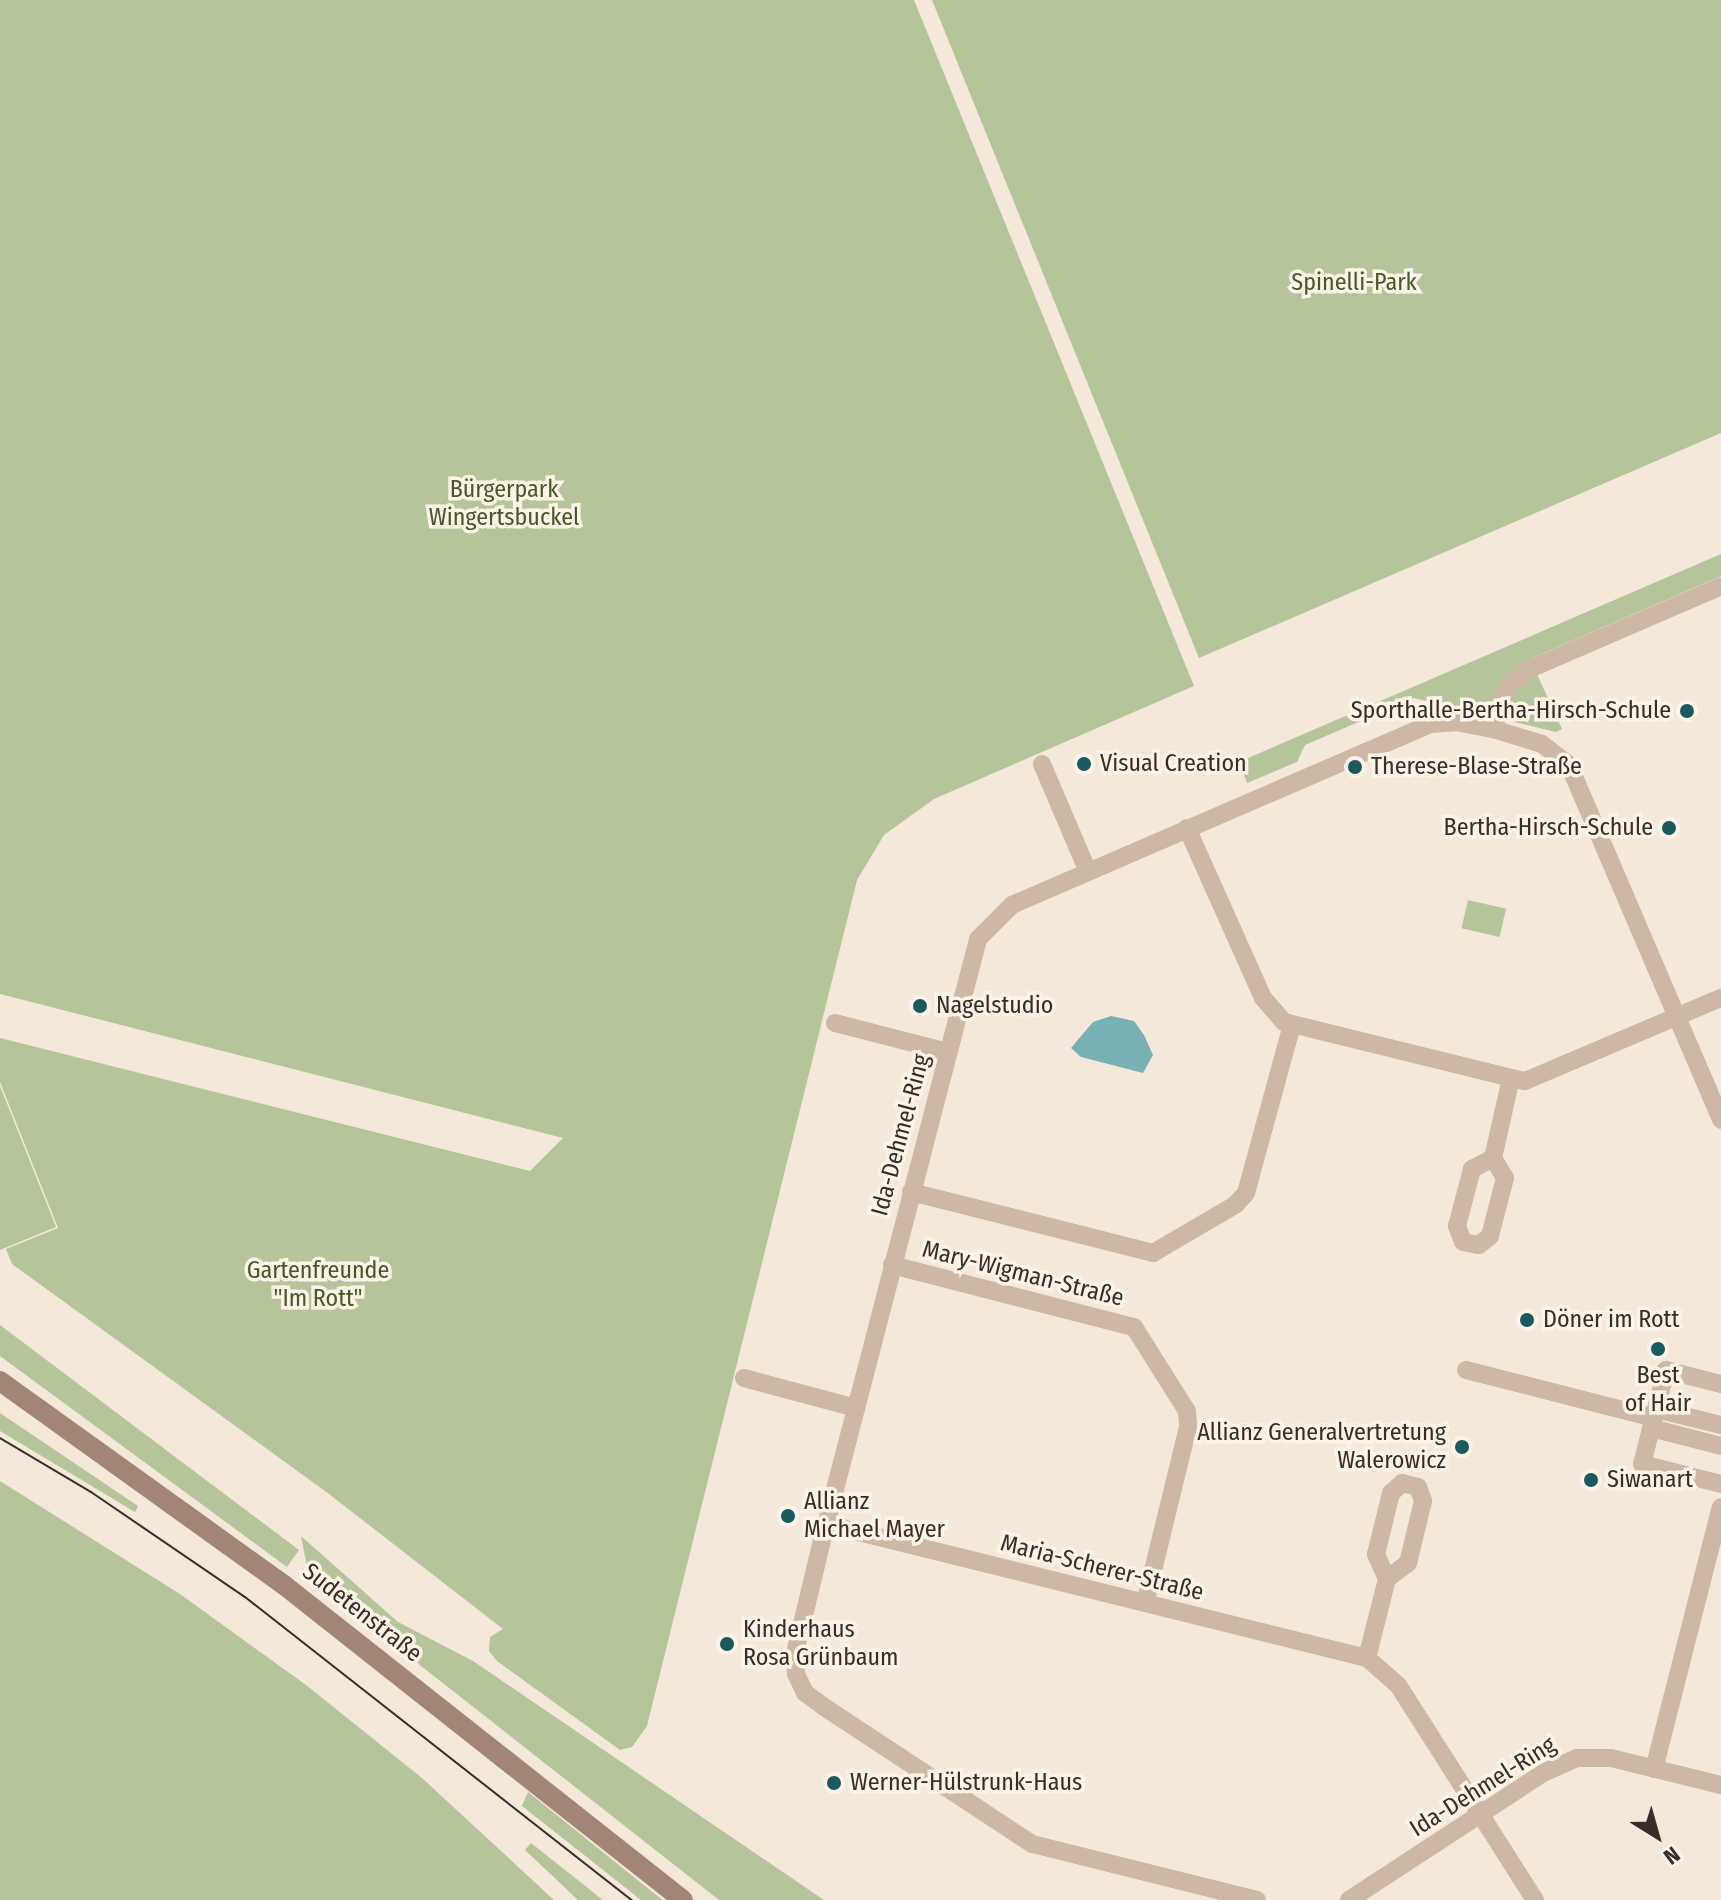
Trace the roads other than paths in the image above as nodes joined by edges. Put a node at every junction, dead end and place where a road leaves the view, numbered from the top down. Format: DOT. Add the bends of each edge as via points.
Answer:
graph roads {
  1 [pos="1721,586"];
  2 [pos="1493,729"];
  3 [pos="1042,764"];
  4 [pos="1187,828"];
  5 [pos="1088,872"];
  6 [pos="1721,998"];
  7 [pos="1676,1017"];
  8 [pos="835,1023"];
  9 [pos="1292,1025"];
  10 [pos="948,1052"];
  11 [pos="1511,1078"];
  12 [pos="1721,1120"];
  13 [pos="1493,1158"];
  14 [pos="911,1192"];
  15 [pos="892,1265"];
  16 [pos="1466,1370"];
  17 [pos="744,1378"];
  18 [pos="0,1381"];
  19 [pos="1721,1384"];
  20 [pos="856,1408"];
  21 [pos="1654,1418"];
  22 [pos="1721,1425"];
  23 [pos="1721,1446"];
  24 [pos="1721,1484"];
  25 [pos="1721,1507"];
  26 [pos="826,1524"];
  27 [pos="1387,1579"];
  28 [pos="1145,1603"];
  29 [pos="1367,1658"];
  30 [pos="1654,1769"];
  31 [pos="1721,1785"];
  32 [pos="1480,1815"];
  33 [pos="1191,1892"];
  34 [pos="683,1900"];
  35 [pos="1257,1900"];
  36 [pos="1349,1900"];
  37 [pos="1535,1900"];
  1 -- 2 [label="street" via="1525,671 1507,687"];
  2 -- 4 [label="street, Ida-Dehmel-Ring" via="1456,722 1430,724"];
  2 -- 7 [label="street, Ida-Dehmel-Ring" via="1542,744 1569,765"];
  3 -- 5 [label="street"];
  4 -- 5 [label="street, Ida-Dehmel-Ring"];
  4 -- 9 [label="street" via="1263,998"];
  5 -- 10 [label="street, Ida-Dehmel-Ring" via="1012,905 987,926 972,953"];
  6 -- 7 [label="street"];
  7 -- 11 [label="street" via="1525,1081"];
  7 -- 12 [label="street, Ida-Dehmel-Ring"];
  8 -- 10 [label="street"];
  9 -- 11 [label="street"];
  9 -- 14 [label="street" via="1246,1193 1235,1205 1153,1253"];
  10 -- 14 [label="street, Ida-Dehmel-Ring"];
  11 -- 13 [label="street"];
  14 -- 15 [label="street, Ida-Dehmel-Ring"];
  15 -- 20 [label="street, Ida-Dehmel-Ring"];
  15 -- 28 [label="street, Mary-Wigman-Straße" via="1134,1327 1187,1411 1188,1427"];
  16 -- 21 [label="street"];
  17 -- 20 [label="street"];
  18 -- 34 [label="main road, Sudetenstraße" via="284,1585"];
  19 -- 21 [label="street" via="1666,1370"];
  20 -- 26 [label="street, Ida-Dehmel-Ring"];
  21 -- 22 [label="street"];
  21 -- 23 [label="street"];
  21 -- 24 [label="street" via="1642,1464"];
  25 -- 30 [label="street"];
  26 -- 28 [label="street, Maria-Scherer-Straße"];
  26 -- 33 [label="street, Ida-Dehmel-Ring" via="795,1653 796,1674 805,1693 1032,1844"];
  27 -- 27 [label="street" via="1408,1563 1423,1501 1418,1487 1402,1483 1391,1493 1376,1554"];
  27 -- 29 [label="street"];
  28 -- 29 [label="street, Maria-Scherer-Straße"];
  29 -- 32 [label="street, Maria-Scherer-Straße" via="1398,1685"];
  30 -- 31 [label="street, Ida-Dehmel-Ring"];
  30 -- 32 [label="street, Ida-Dehmel-Ring" via="1611,1758 1577,1758"];
  32 -- 36 [label="street, Ida-Dehmel-Ring"];
  32 -- 37 [label="street, Maria-Scherer-Straße"];
  33 -- 35 [label="street, Ida-Dehmel-Ring"];
}
